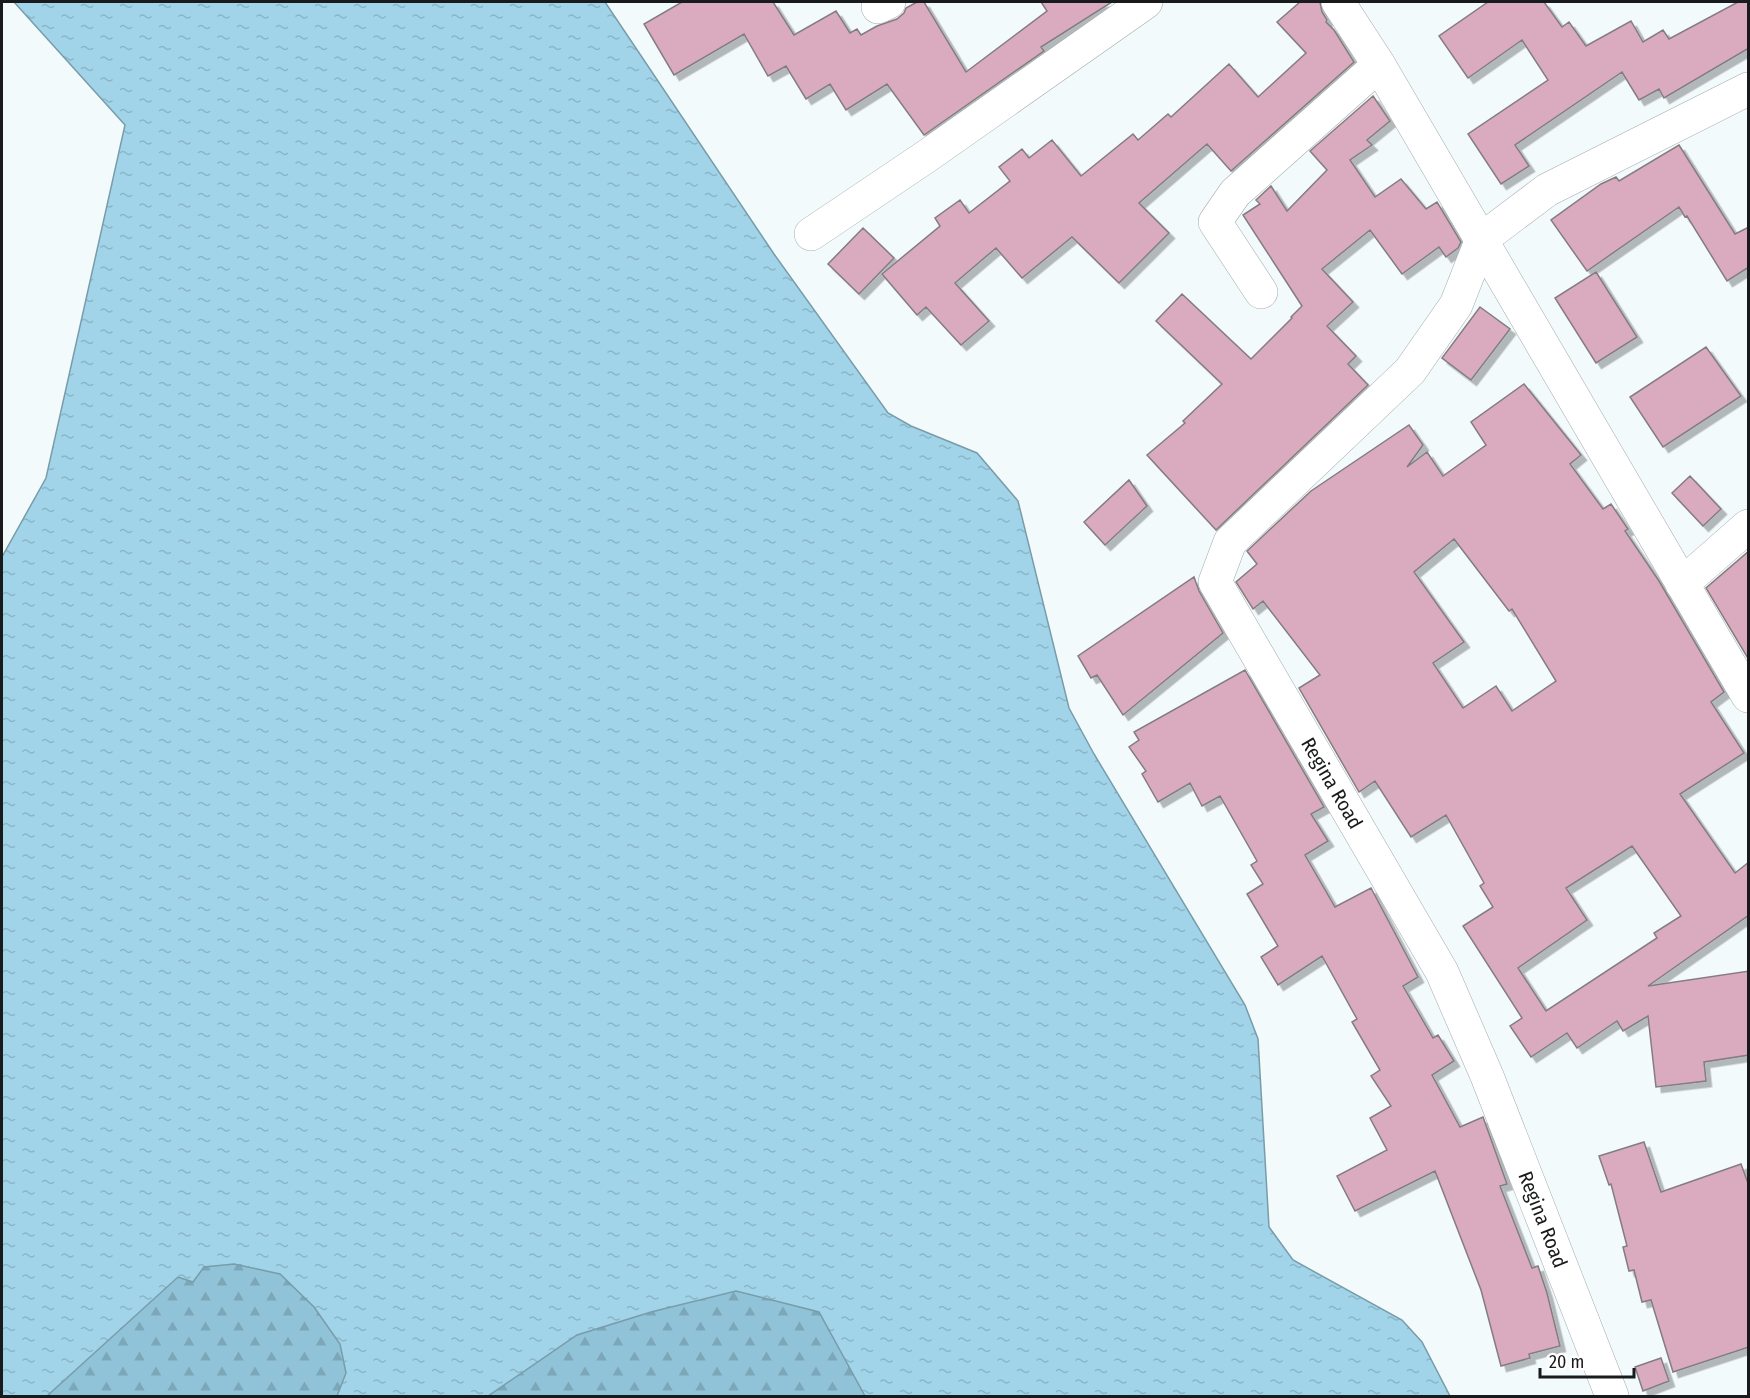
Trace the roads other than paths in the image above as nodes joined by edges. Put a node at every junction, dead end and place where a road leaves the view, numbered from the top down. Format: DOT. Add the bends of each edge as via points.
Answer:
graph roads {
  1 [pos="1146,2"];
  2 [pos="1338,2"];
  3 [pos="1379,65"];
  4 [pos="1749,89"];
  5 [pos="811,234"];
  6 [pos="1482,239"];
  7 [pos="1261,292"];
  8 [pos="1749,526"];
  9 [pos="1682,584"];
  10 [pos="1749,696"];
  11 [pos="1612,1396"];
  1 -- 5 [label="street"];
  2 -- 3 [label="street"];
  3 -- 6 [label="street"];
  3 -- 7 [label="street" via="1235,193 1215,222"];
  4 -- 6 [label="street" via="1546,190"];
  6 -- 9 [label="street"];
  6 -- 11 [label="street, Regina Road" via="1456,305 1410,371 1230,542 1215,582 1442,972 1487,1076"];
  8 -- 9 [label="street"];
  9 -- 10 [label="street"];
}
